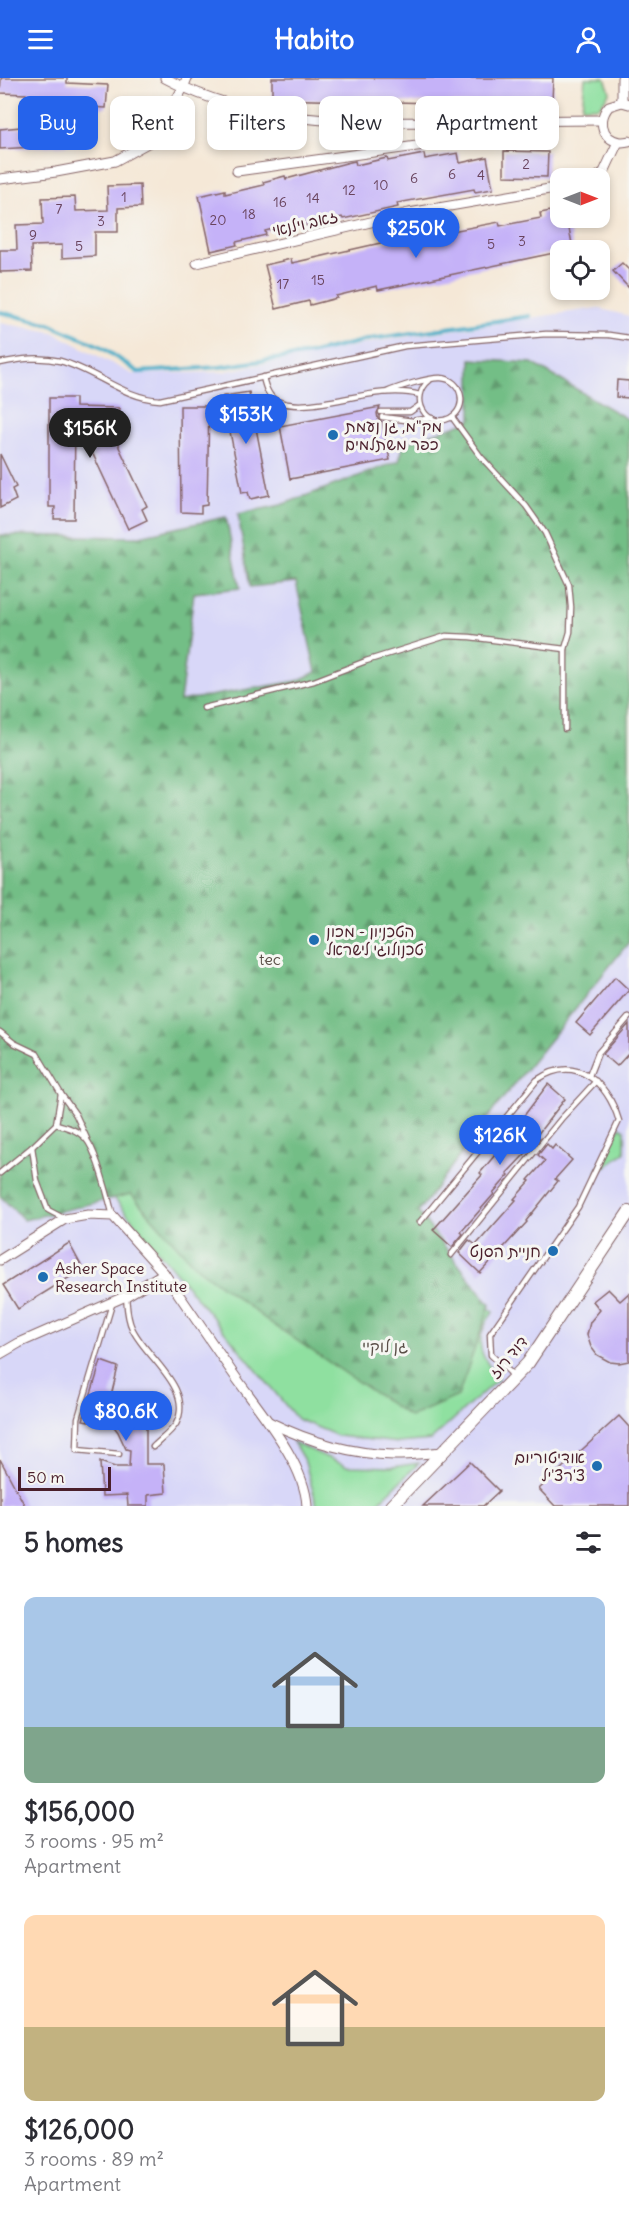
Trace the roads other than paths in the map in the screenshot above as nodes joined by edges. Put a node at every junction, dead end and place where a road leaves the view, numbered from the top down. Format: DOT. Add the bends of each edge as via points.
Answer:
graph roads {
  1 [pos="165,78"];
  2 [pos="187,78"];
  3 [pos="622,78"];
  4 [pos="183,88"];
  5 [pos="625,103"];
  6 [pos="602,120"];
  7 [pos="559,121"];
  8 [pos="415,122"];
  9 [pos="629,141"];
  10 [pos="618,142"];
  11 [pos="415,146"];
  12 [pos="606,168"];
  13 [pos="237,171"];
  14 [pos="0,179"];
  15 [pos="550,189"];
  16 [pos="197,263"];
  17 [pos="629,338"];
  18 [pos="0,363"];
  19 [pos="263,377"];
  20 [pos="430,380"];
  21 [pos="387,392"];
  22 [pos="420,395"];
  23 [pos="420,405"];
  24 [pos="452,417"];
  25 [pos="432,418"];
  26 [pos="565,649"];
  27 [pos="204,708"];
  28 [pos="565,729"];
  29 [pos="629,1017"];
  30 [pos="0,1032"];
  31 [pos="589,1076"];
  32 [pos="596,1081"];
  33 [pos="61,1094"];
  34 [pos="56,1124"];
  35 [pos="87,1139"];
  36 [pos="33,1147"];
  37 [pos="0,1173"];
  38 [pos="629,1212"];
  39 [pos="114,1216"];
  40 [pos="65,1219"];
  41 [pos="420,1222"];
  42 [pos="451,1255"];
  43 [pos="0,1260"];
  44 [pos="164,1273"];
  45 [pos="126,1296"];
  46 [pos="112,1302"];
  47 [pos="0,1354"];
  48 [pos="515,1377"];
  49 [pos="267,1421"];
  50 [pos="153,1447"];
  51 [pos="444,1452"];
  52 [pos="120,1454"];
  53 [pos="307,1506"];
  54 [pos="391,1506"];
  1 -- 4 [label="street"];
  2 -- 4 [label="street"];
  3 -- 5 [label="street"];
  4 -- 8 [label="street" via="262,113 322,120"];
  4 -- 14 [label="street" via="153,140 115,161"];
  5 -- 6 [label="street" via="609,106"];
  6 -- 7 [label="street"];
  6 -- 10 [label="street" via="604,132"];
  9 -- 10 [label="street"];
  10 -- 12 [label="street"];
  11 -- 13 [label="street"];
  15 -- 16 [label="street, זאב וילנאי" via="409,213"];
  17 -- 19 [label="lane" via="546,334 417,345"];
  18 -- 19 [label="lane" via="44,358 62,362 149,399 171,398"];
  19 -- 21 [label="lane" via="272,398 294,404"];
  20 -- 21 [label="lane"];
  20 -- 22 [label="lane"];
  20 -- 24 [label="lane" via="448,379 458,388 462,400"];
  21 -- 22 [label="lane"];
  22 -- 23 [label="lane"];
  23 -- 25 [label="lane"];
  23 -- 25 [label="lane" via="410,412 381,414 413,421"];
  24 -- 25 [label="lane"];
  24 -- 26 [label="lane" via="481,457 526,506 558,559 569,585 571,607"];
  26 -- 27 [label="lane" via="446,636 314,681"];
  26 -- 28 [label="lane"];
  29 -- 31 [label="lane" via="598,1053"];
  30 -- 33 [label="lane" via="37,1054"];
  31 -- 32 [label="lane"];
  31 -- 41 [label="lane" via="579,1071 551,1070 537,1080"];
  32 -- 42 [label="lane"];
  32 -- 48 [label="lane" via="608,1095 619,1121 578,1207 490,1334 491,1355"];
  33 -- 34 [label="lane"];
  33 -- 35 [label="lane"];
  34 -- 35 [label="lane"];
  34 -- 36 [label="lane"];
  35 -- 39 [label="lane"];
  36 -- 37 [label="lane"];
  36 -- 40 [label="lane" via="37,1181 48,1210"];
  38 -- 48 [label="street, דוד רוז" via="528,1364"];
  39 -- 40 [label="street"];
  39 -- 44 [label="street"];
  40 -- 43 [label="street"];
  44 -- 45 [label="street"];
  44 -- 49 [label="street"];
  45 -- 46 [label="street"];
  45 -- 50 [label="lane" via="131,1328 179,1397 175,1425"];
  46 -- 47 [label="street"];
  46 -- 52 [label="lane" via="78,1418 77,1450"];
  48 -- 51 [label="street, דוד רוז"];
  49 -- 51 [label="street" via="340,1449 393,1455"];
  49 -- 53 [label="street" via="296,1467"];
  51 -- 54 [label="street, דוד רוז"];
}
